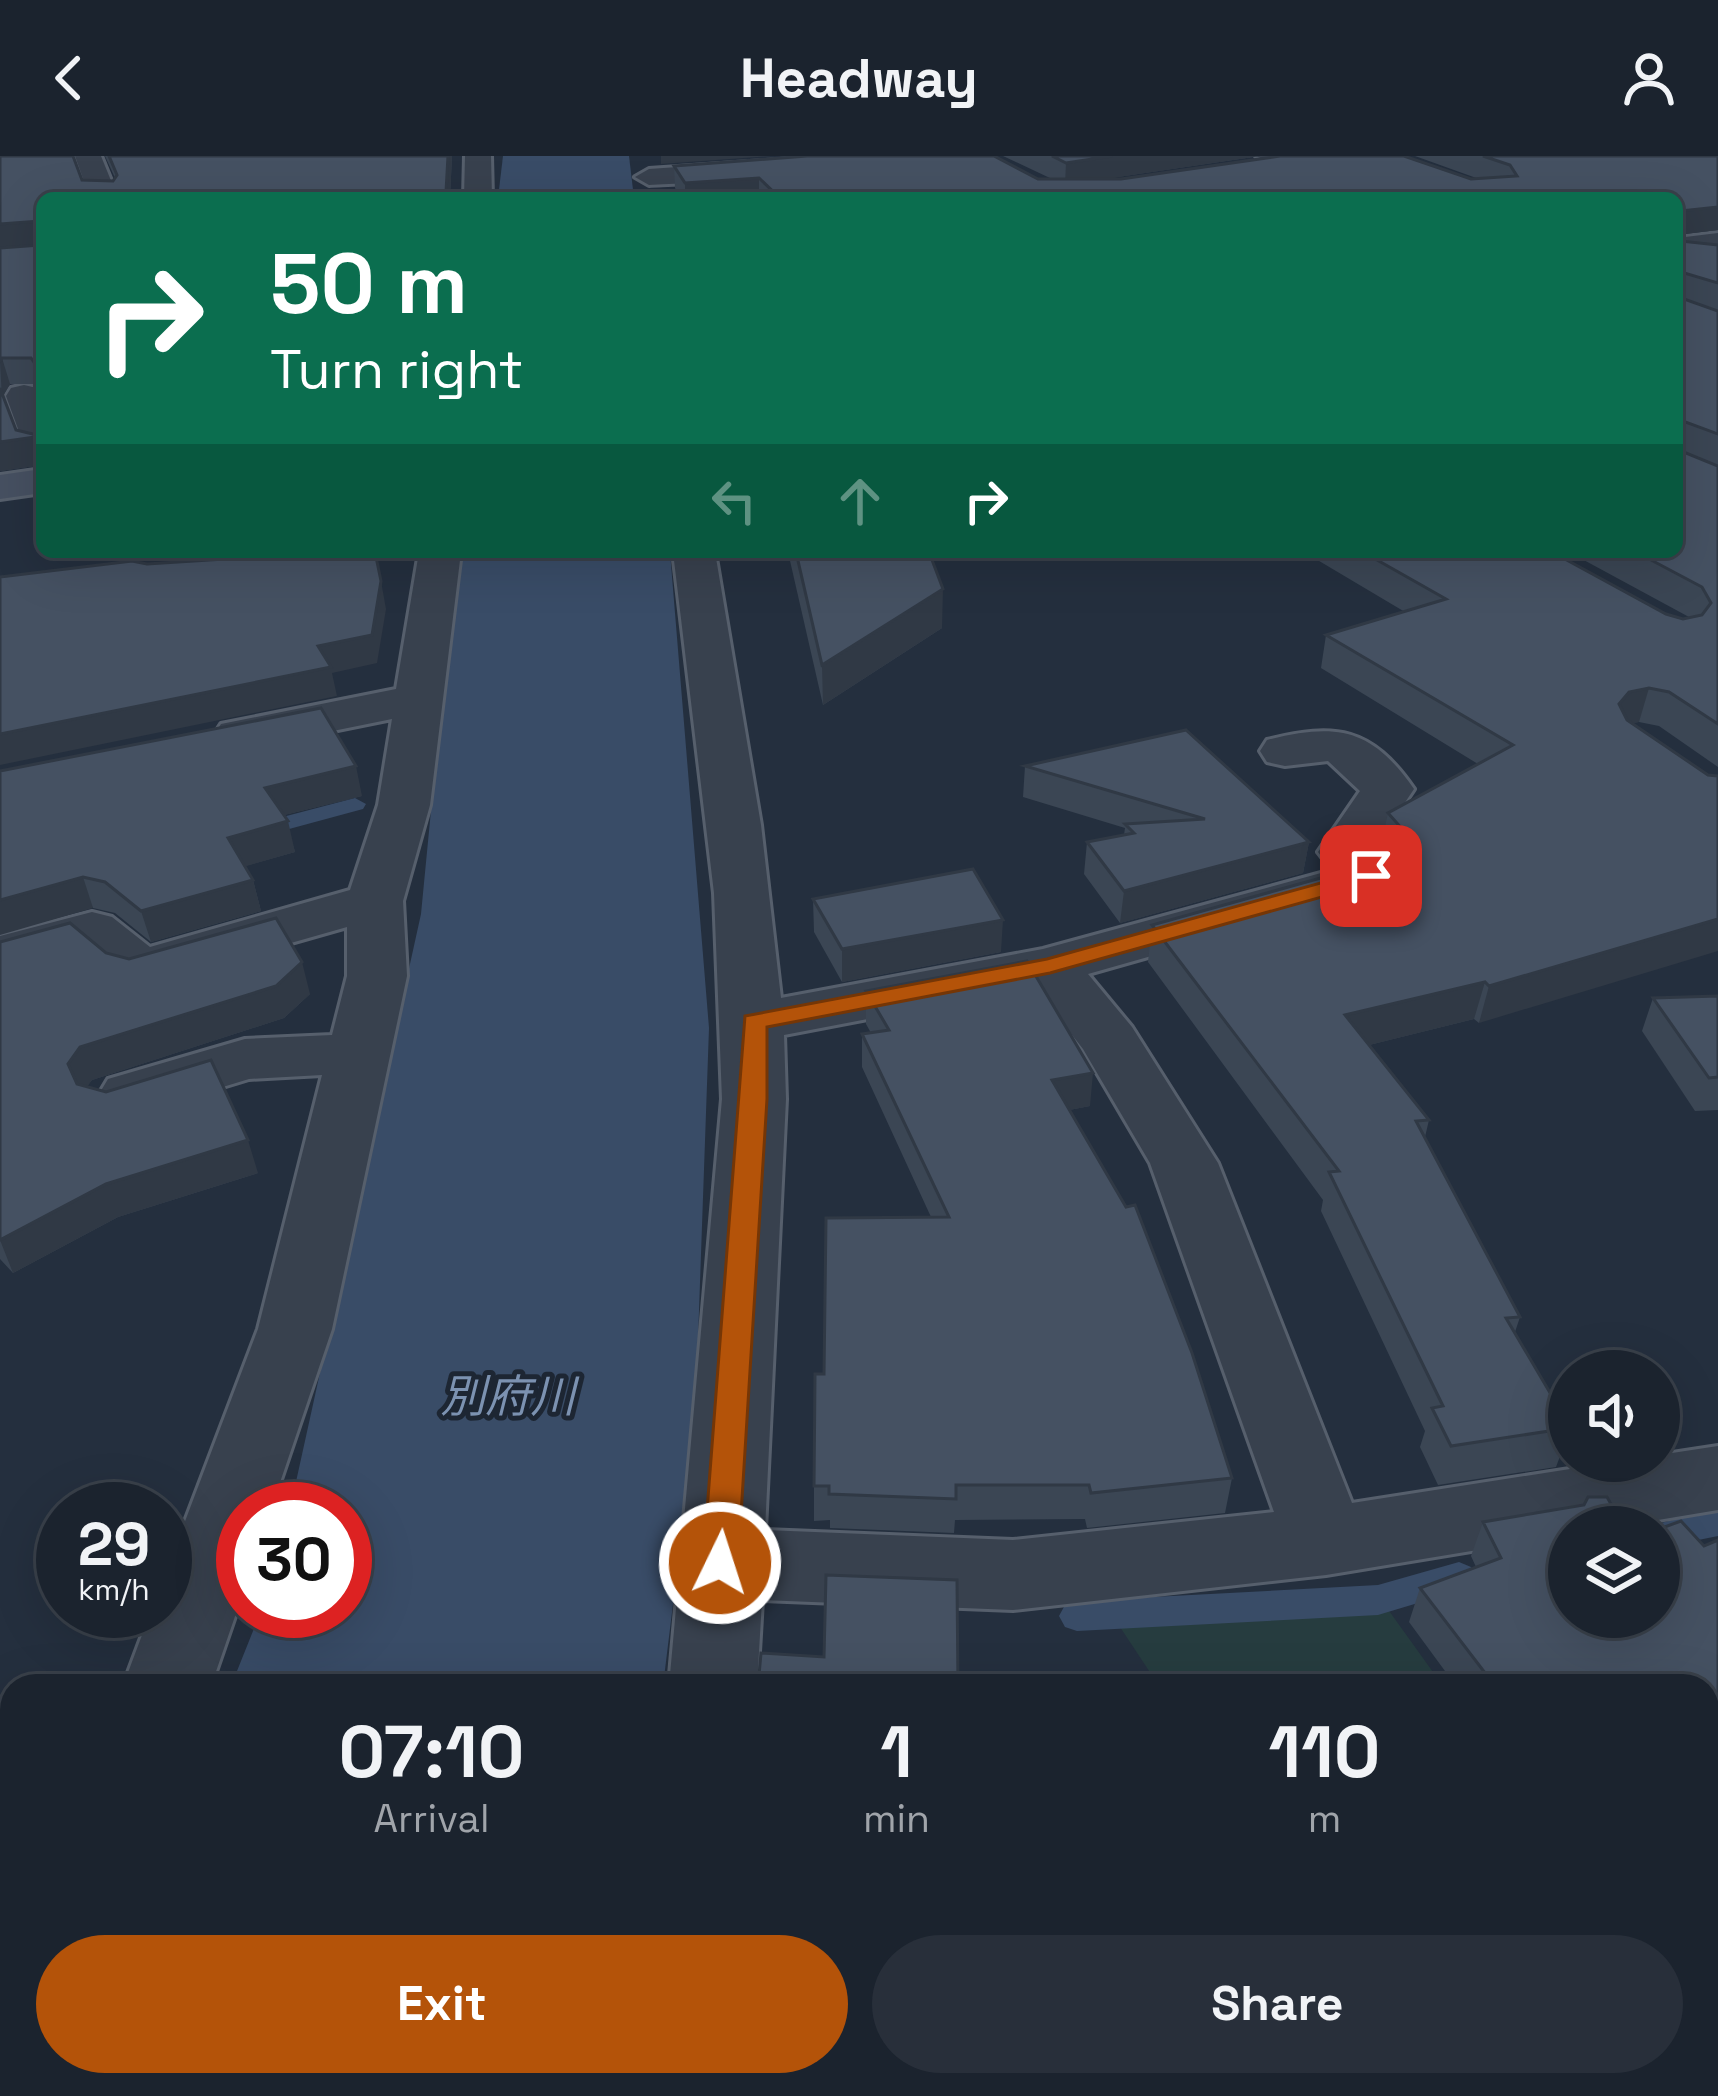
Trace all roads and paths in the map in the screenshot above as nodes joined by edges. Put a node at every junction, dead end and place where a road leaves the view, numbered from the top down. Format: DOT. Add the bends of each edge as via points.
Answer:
graph roads {
  1 [pos="88,156"];
  2 [pos="478,156"];
  3 [pos="883,156"];
  4 [pos="1268,164"];
  5 [pos="752,171"];
  6 [pos="647,177"];
  7 [pos="102,192"];
  8 [pos="478,192"];
  9 [pos="776,192"];
  10 [pos="1359,192"];
  11 [pos="1718,242"];
  12 [pos="1683,246"];
  13 [pos="1683,265"];
  14 [pos="1718,278"];
  15 [pos="24,396"];
  16 [pos="36,431"];
  17 [pos="36,482"];
  18 [pos="0,488"];
  19 [pos="424,558"];
  20 [pos="695,558"];
  21 [pos="418,699"];
  22 [pos="186,745"];
  23 [pos="1285,752"];
  24 [pos="375,901"];
  25 [pos="10,951"];
  26 [pos="1050,966"];
  27 [pos="754,1022"];
  28 [pos="359,1054"];
  29 [pos="116,1099"];
  30 [pos="1718,1478"];
  31 [pos="1326,1541"];
  32 [pos="720,1563"];
  33 [pos="170,1674"];
  34 [pos="714,1674"];
  1 -- 7 [label="street"];
  2 -- 8 [label="street"];
  3 -- 5 [label="street"];
  4 -- 10 [label="street"];
  5 -- 6 [label="street"];
  5 -- 9 [label="street"];
  11 -- 12 [label="street"];
  13 -- 14 [label="street"];
  15 -- 16 [label="street"];
  17 -- 18 [label="street"];
  19 -- 21 [label="street"];
  20 -- 27 [label="street" via="746,911"];
  21 -- 22 [label="street"];
  21 -- 24 [label="street" via="404,805"];
  23 -- 26 [label="street" via="1340,744 1388,789 1345,851 1371,876"];
  24 -- 25 [label="street" via="140,968 92,928"];
  24 -- 28 [label="street" via="376,976"];
  26 -- 27 [label="street"];
  26 -- 31 [label="street" via="1110,1041 1184,1163"];
  27 -- 32 [label="street"];
  28 -- 29 [label="street" via="245,1059"];
  28 -- 33 [label="street" via="295,1329"];
  30 -- 31 [label="street"];
  31 -- 32 [label="street" via="1013,1575"];
  32 -- 34 [label="street"];
}
